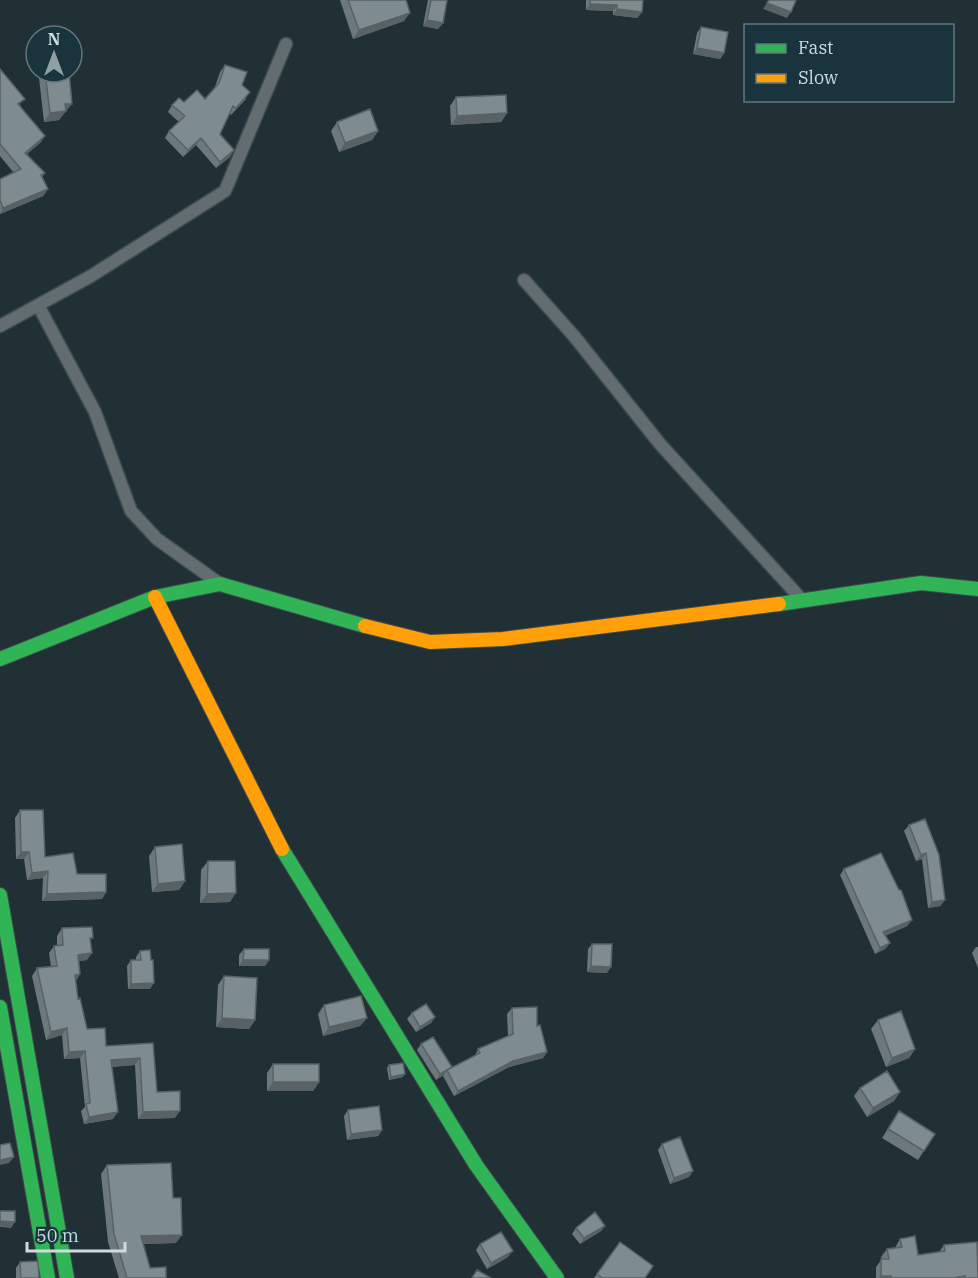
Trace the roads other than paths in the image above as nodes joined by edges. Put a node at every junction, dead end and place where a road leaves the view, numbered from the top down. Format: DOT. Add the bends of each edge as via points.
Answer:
graph roads {
  1 [pos="286,44"];
  2 [pos="524,280"];
  3 [pos="38,305"];
  4 [pos="0,326"];
  5 [pos="220,584"];
  6 [pos="978,590"];
  7 [pos="155,597"];
  8 [pos="803,601"];
  9 [pos="0,659"];
  10 [pos="0,895"];
  11 [pos="0,1007"];
  12 [pos="48,1278"];
  13 [pos="67,1278"];
  14 [pos="557,1278"];
  1 -- 3 [label="street" via="225,191"];
  2 -- 8 [label="street" via="660,444"];
  3 -- 4 [label="street"];
  3 -- 5 [label="street" via="94,412 131,511 157,539"];
  5 -- 7 [label="street"];
  5 -- 8 [label="street" via="430,642 503,639"];
  6 -- 8 [label="street" via="921,583"];
  7 -- 9 [label="street"];
  7 -- 14 [label="street" via="287,859 476,1165"];
  10 -- 13 [label="street"];
  11 -- 12 [label="street"];
}
